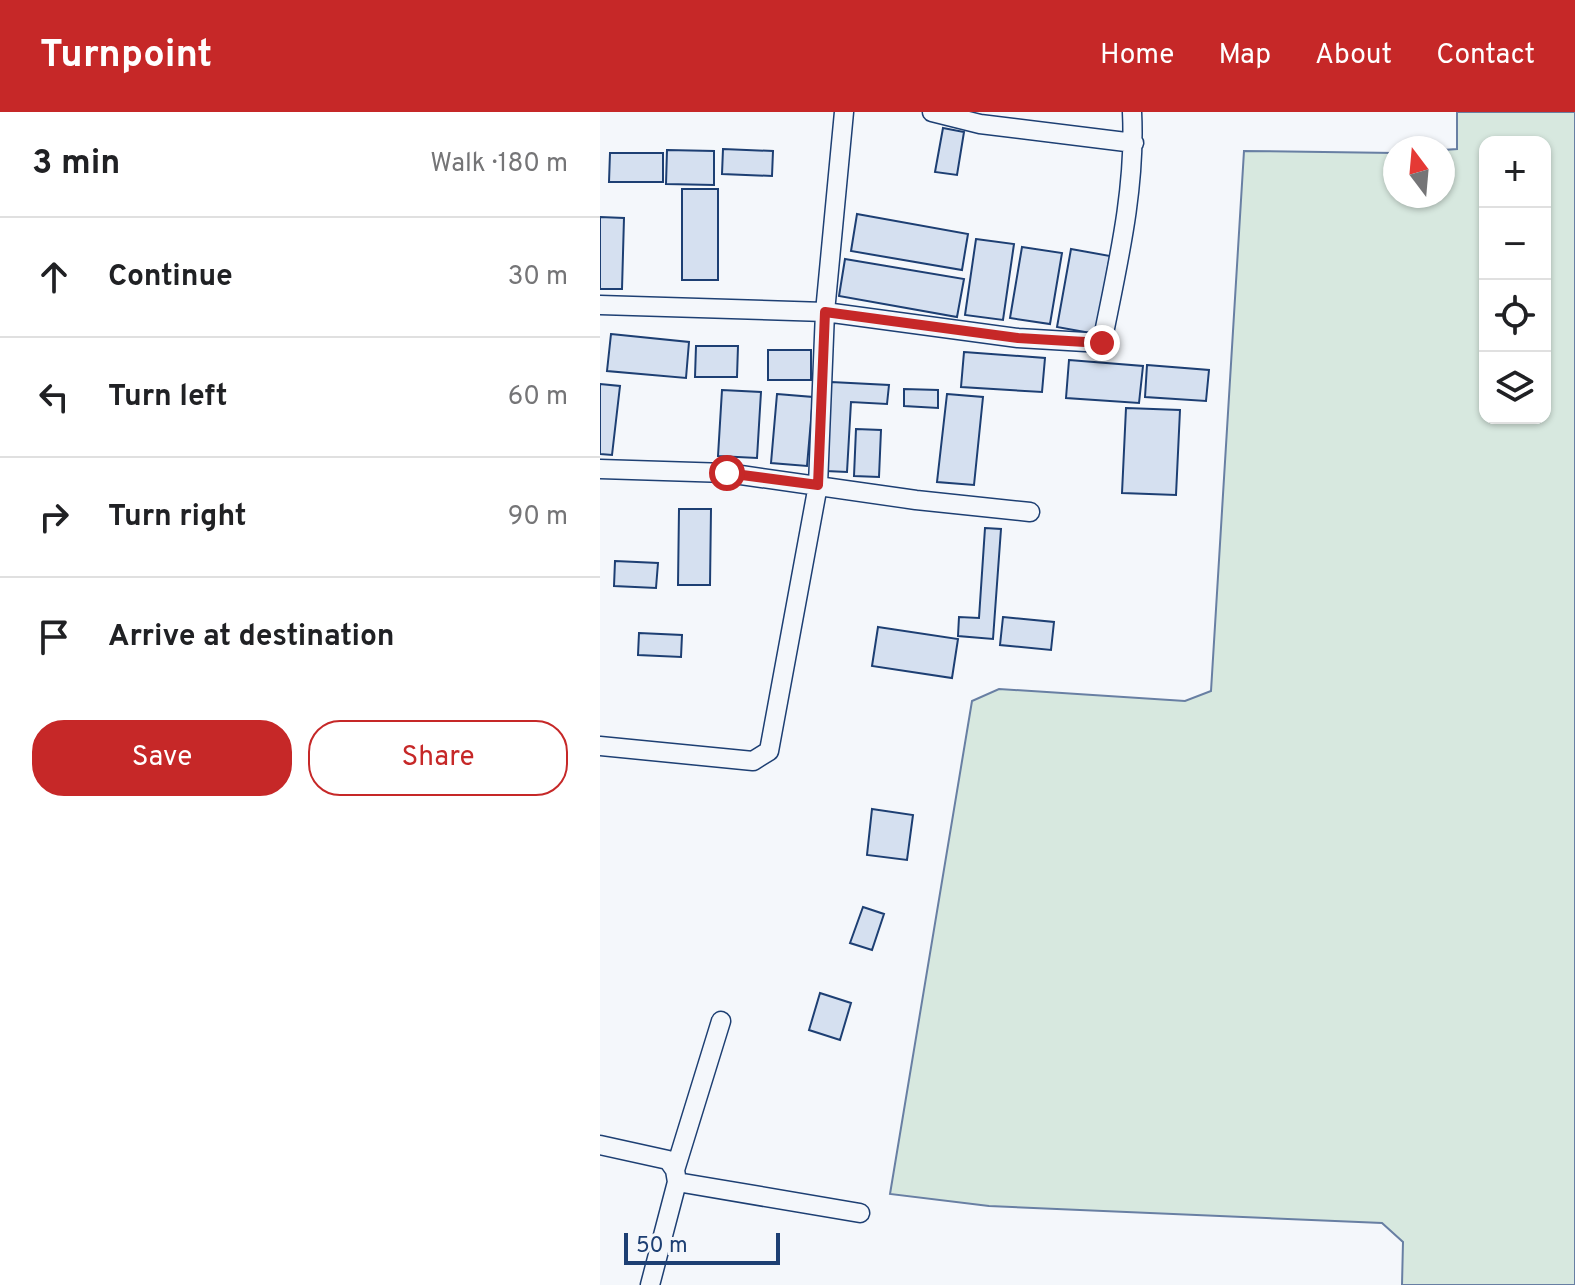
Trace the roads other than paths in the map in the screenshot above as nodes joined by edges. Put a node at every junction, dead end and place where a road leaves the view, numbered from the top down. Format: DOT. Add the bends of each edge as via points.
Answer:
graph roads {
  1 [pos="844,112"];
  2 [pos="932,112"];
  3 [pos="1132,112"];
  4 [pos="1134,143"];
  5 [pos="600,305"];
  6 [pos="825,312"];
  7 [pos="600,469"];
  8 [pos="818,485"];
  9 [pos="1030,512"];
  10 [pos="600,746"];
  11 [pos="721,1021"];
  12 [pos="600,1145"];
  13 [pos="676,1176"];
  14 [pos="860,1213"];
  15 [pos="650,1285"];
  1 -- 6 [label="street"];
  2 -- 4 [label="street" via="980,124"];
  3 -- 4 [label="street"];
  4 -- 6 [label="street" via="1127,219 1102,343 1018,338"];
  5 -- 6 [label="street"];
  6 -- 8 [label="street"];
  7 -- 8 [label="street" via="727,473"];
  8 -- 9 [label="street"];
  8 -- 10 [label="street" via="769,751 753,761"];
  11 -- 13 [label="street"];
  12 -- 13 [label="street" via="668,1160"];
  13 -- 14 [label="street"];
  13 -- 15 [label="street"];
}
